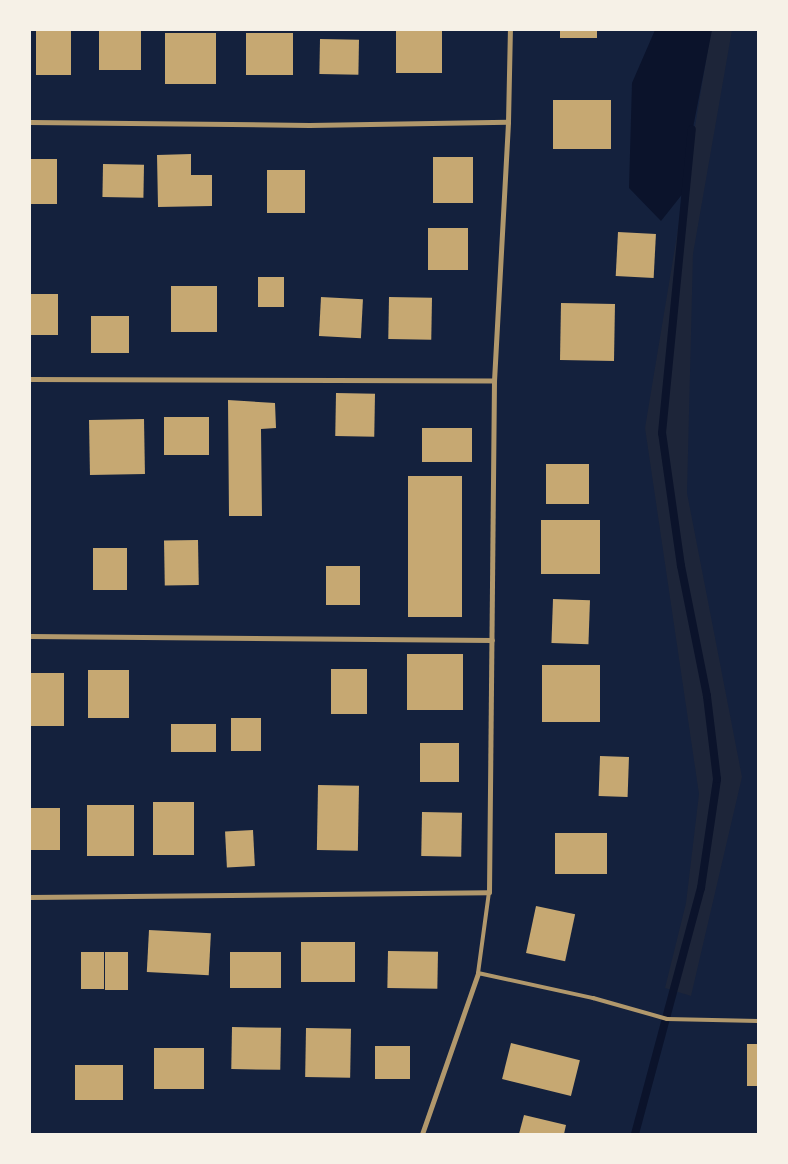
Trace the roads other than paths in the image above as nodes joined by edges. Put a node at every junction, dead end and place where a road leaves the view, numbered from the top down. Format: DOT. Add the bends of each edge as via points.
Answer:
graph roads {
  1 [pos="510,30"];
  2 [pos="30,122"];
  3 [pos="508,122"];
  4 [pos="30,379"];
  5 [pos="494,382"];
  6 [pos="30,636"];
  7 [pos="492,640"];
  8 [pos="489,892"];
  9 [pos="30,897"];
  10 [pos="478,973"];
  11 [pos="758,1021"];
  12 [pos="422,1134"];
  1 -- 3 [label="street"];
  2 -- 3 [label="street" via="309,125"];
  3 -- 5 [label="street"];
  4 -- 5 [label="street"];
  5 -- 7 [label="street"];
  6 -- 7 [label="street"];
  7 -- 8 [label="street"];
  8 -- 9 [label="street"];
  8 -- 10 [label="lane"];
  10 -- 11 [label="lane" via="593,998 667,1019"];
  10 -- 12 [label="street"];
}
